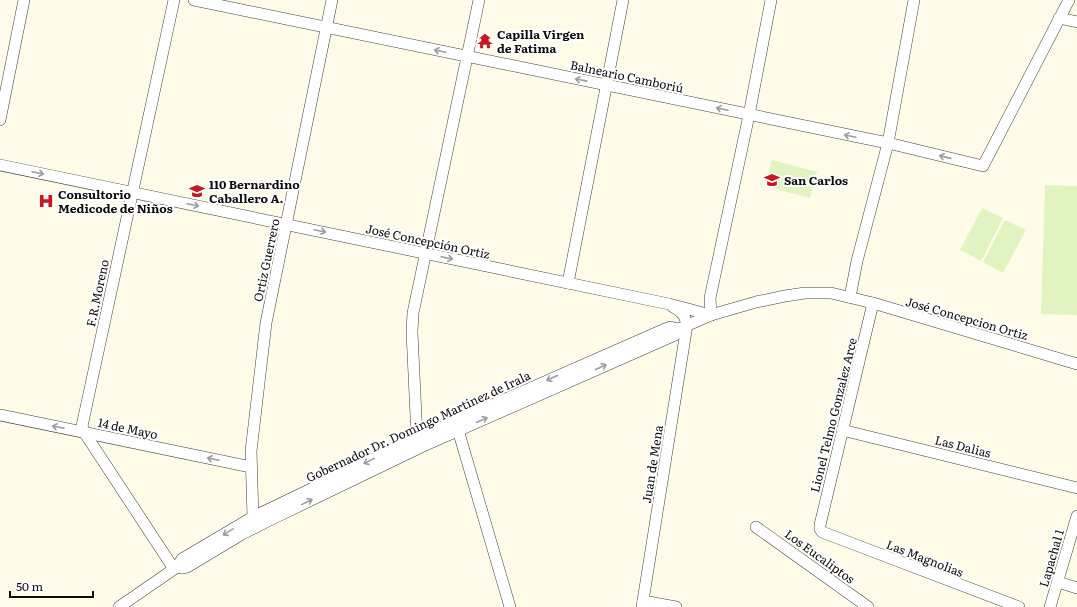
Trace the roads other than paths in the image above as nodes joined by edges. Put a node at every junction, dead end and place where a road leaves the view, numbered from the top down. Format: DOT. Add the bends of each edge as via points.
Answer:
graph roads {
  1 [pos="24,0"];
  2 [pos="174,0"];
  3 [pos="194,0"];
  4 [pos="332,0"];
  5 [pos="479,0"];
  6 [pos="623,0"];
  7 [pos="771,0"];
  8 [pos="914,0"];
  9 [pos="1069,0"];
  10 [pos="1059,18"];
  11 [pos="1077,22"];
  12 [pos="327,27"];
  13 [pos="467,57"];
  14 [pos="606,85"];
  15 [pos="749,115"];
  16 [pos="0,120"];
  17 [pos="888,143"];
  18 [pos="0,165"];
  19 [pos="132,192"];
  20 [pos="287,224"];
  21 [pos="425,253"];
  22 [pos="568,283"];
  23 [pos="850,297"];
  24 [pos="873,303"];
  25 [pos="669,304"];
  26 [pos="711,314"];
  27 [pos="683,327"];
  28 [pos="1077,364"];
  29 [pos="0,415"];
  30 [pos="457,425"];
  31 [pos="842,430"];
  32 [pos="84,432"];
  33 [pos="417,438"];
  34 [pos="251,467"];
  35 [pos="1077,488"];
  36 [pos="1077,516"];
  37 [pos="254,522"];
  38 [pos="756,527"];
  39 [pos="822,532"];
  40 [pos="176,568"];
  41 [pos="1058,582"];
  42 [pos="1077,588"];
  43 [pos="642,604"];
  44 [pos="119,607"];
  45 [pos="510,607"];
  46 [pos="676,607"];
  47 [pos="868,607"];
  48 [pos="1019,607"];
  49 [pos="1050,607"];
  1 -- 16 [label="street"];
  2 -- 19 [label="street, F.R.Moreno"];
  3 -- 12 [label="street, Balneario Camboriú"];
  4 -- 12 [label="street, Ortiz Guerrero"];
  5 -- 13 [label="street"];
  6 -- 14 [label="street"];
  7 -- 15 [label="street"];
  8 -- 17 [label="street"];
  9 -- 10 [label="street"];
  10 -- 11 [label="street"];
  10 -- 17 [label="street, Balneario Camboriú, one-way" via="983,166"];
  13 -- 12 [label="street, Balneario Camboriú, one-way"];
  12 -- 20 [label="street, Ortiz Guerrero"];
  14 -- 13 [label="street, Balneario Camboriú, one-way"];
  13 -- 21 [label="street"];
  15 -- 14 [label="street, Balneario Camboriú, one-way"];
  14 -- 22 [label="street"];
  17 -- 15 [label="street, Balneario Camboriú, one-way"];
  15 -- 26 [label="street" via="710,298"];
  17 -- 23 [label="street"];
  18 -- 19 [label="street, José Concepción Ortiz, one-way"];
  19 -- 20 [label="street, José Concepción Ortiz, one-way"];
  19 -- 32 [label="street, F.R.Moreno" via="82,426"];
  20 -- 21 [label="street, José Concepción Ortiz, one-way"];
  20 -- 34 [label="street, Ortiz Guerrero" via="266,324"];
  21 -- 22 [label="street, José Concepción Ortiz, one-way"];
  21 -- 33 [label="street" via="413,313 412,332"];
  22 -- 25 [label="street, José Concepción Ortiz"];
  23 -- 24 [label="street, José Concepcion Ortiz"];
  23 -- 26 [label="street, José Concepción Ortiz" via="831,293 805,293"];
  24 -- 28 [label="street, José Concepcion Ortiz"];
  24 -- 31 [label="street, Lionel Telmo Gonzalez Arce"];
  25 -- 26 [label="street, José Concepción Ortiz"];
  25 -- 27 [label="street" via="686,319"];
  26 -- 27 [label="street, Gobernador Dr. Domingo Martinez de Irala"];
  27 -- 30 [label="street, Gobernador Dr. Domingo Martinez de Irala" via="675,335"];
  27 -- 43 [label="street, Juan de Mena"];
  32 -- 29 [label="street, 14 de Mayo, one-way"];
  30 -- 33 [label="street, Gobernador Dr. Domingo Martinez de Irala"];
  37 -- 30 [label="street, Gobernador Dr. Domingo Martinez de Irala, one-way" via="407,454"];
  30 -- 45 [label="street"];
  31 -- 35 [label="street, Las Dalias"];
  31 -- 39 [label="street, Lionel Telmo Gonzalez Arce" via="820,525"];
  34 -- 32 [label="street, 14 de Mayo, one-way"];
  32 -- 40 [label="street"];
  33 -- 37 [label="street, Gobernador Dr. Domingo Martinez de Irala, one-way"];
  34 -- 37 [label="street, Ortiz Guerrero"];
  36 -- 41 [label="street, Lapachal 1"];
  37 -- 40 [label="street, Gobernador Dr. Domingo Martinez de Irala" via="242,534 187,567"];
  38 -- 47 [label="street, Los Eucaliptos"];
  39 -- 48 [label="street, Las Magnolias"];
  40 -- 44 [label="street, Gobernador Dr. Domingo Martinez de Irala"];
  41 -- 42 [label="street"];
  41 -- 49 [label="street, Lapachal 1"];
  43 -- 46 [label="street"];
}
